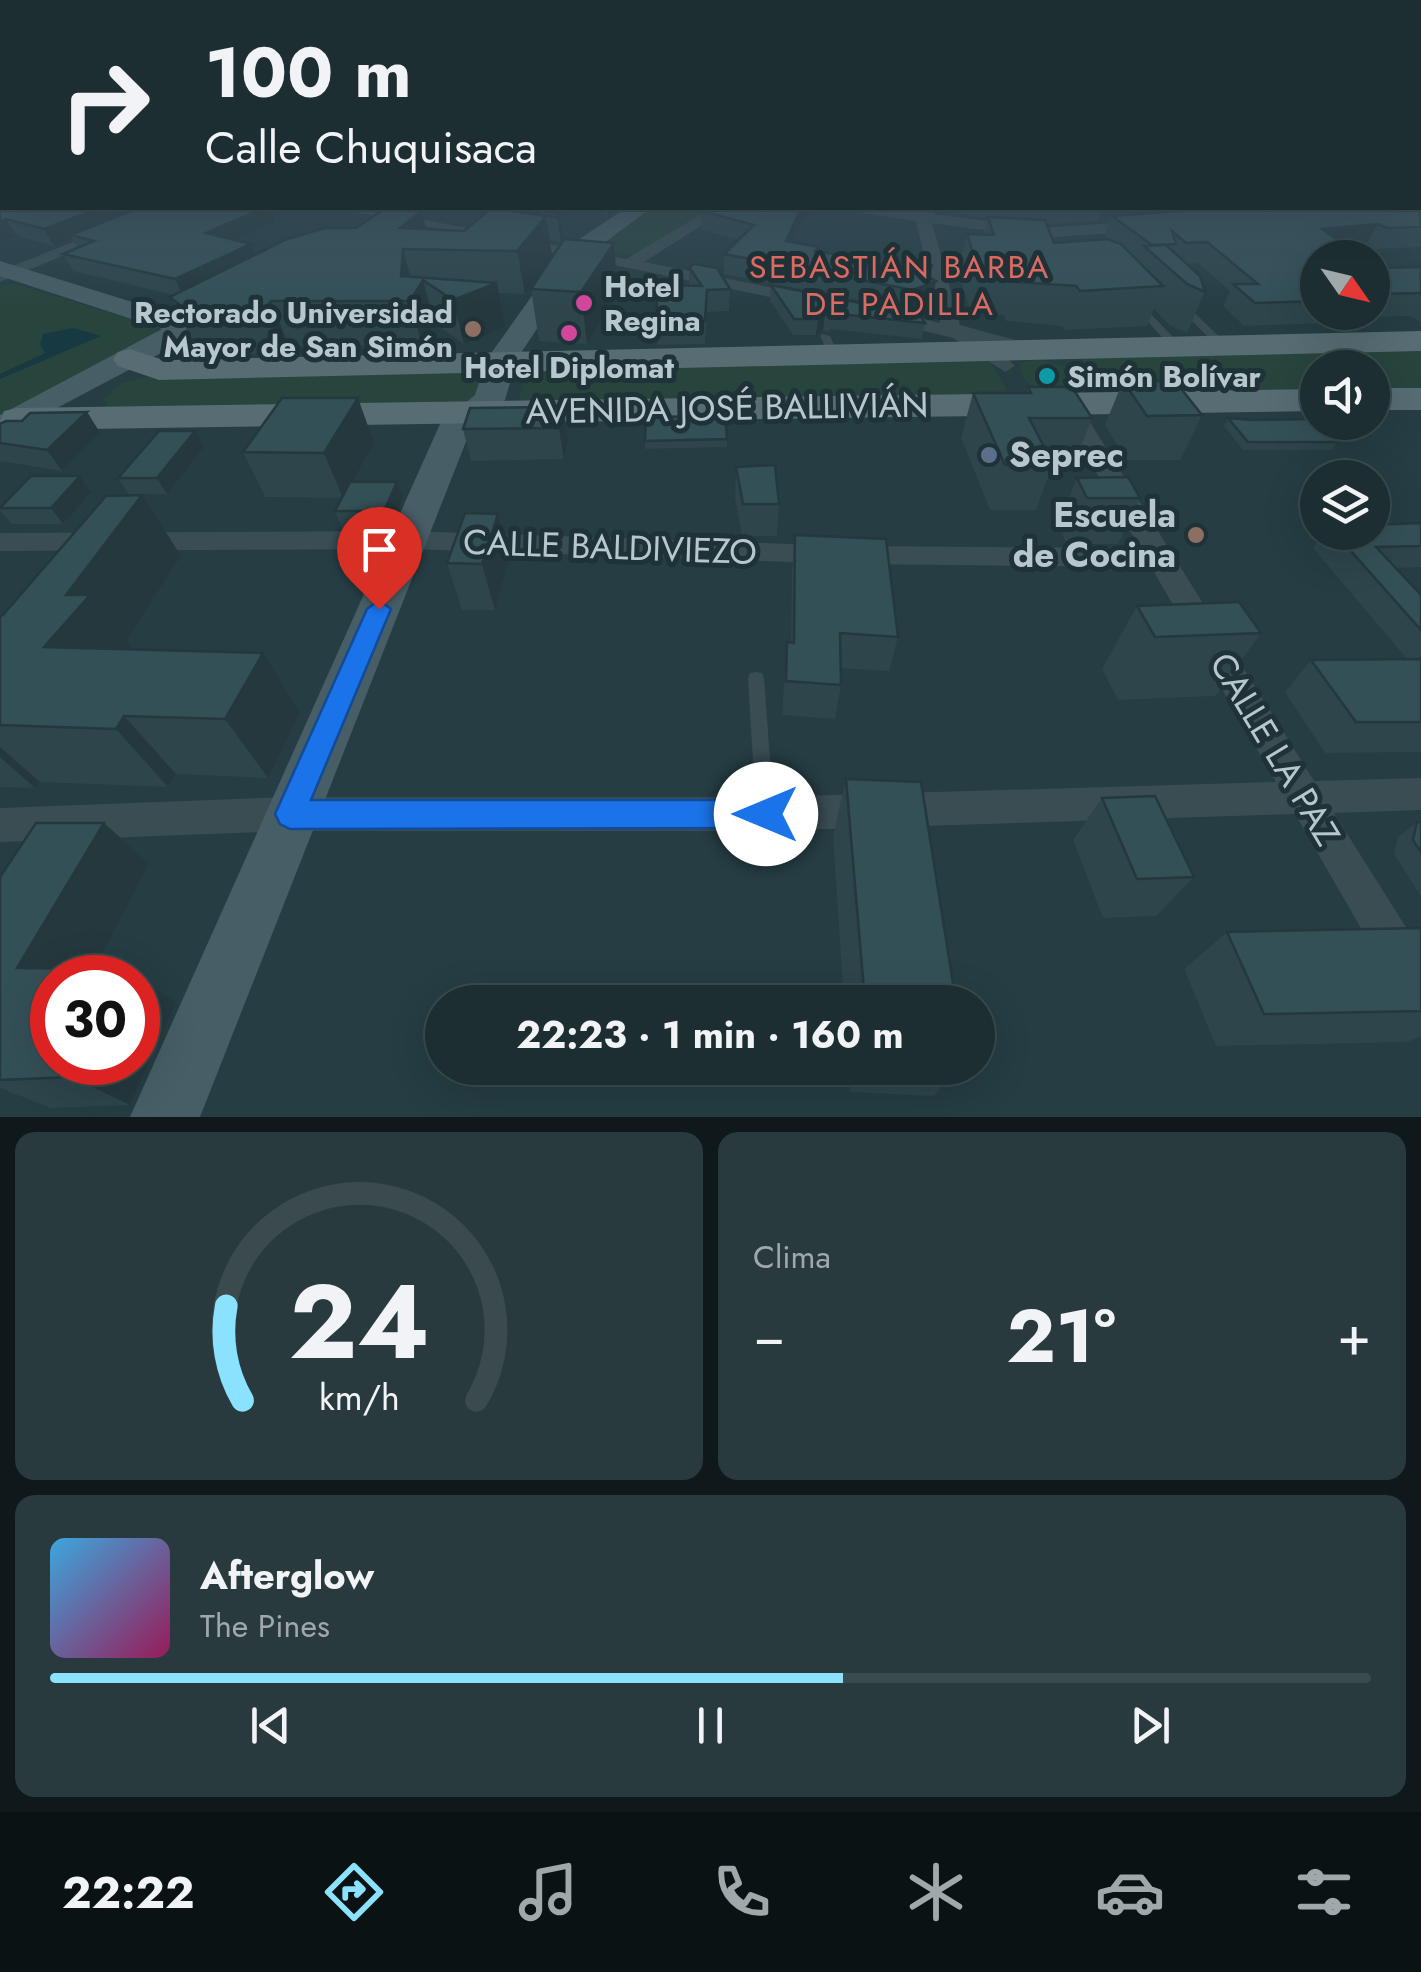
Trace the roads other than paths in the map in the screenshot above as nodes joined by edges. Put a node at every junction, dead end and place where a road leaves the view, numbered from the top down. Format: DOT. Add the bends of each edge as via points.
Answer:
graph roads {
  1 [pos="165,210"];
  2 [pos="370,210"];
  3 [pos="637,210"];
  4 [pos="719,210"];
  5 [pos="891,210"];
  6 [pos="926,212"];
  7 [pos="409,213"];
  8 [pos="1154,225"];
  9 [pos="359,238"];
  10 [pos="575,253"];
  11 [pos="629,264"];
  12 [pos="4,272"];
  13 [pos="253,292"];
  14 [pos="1126,293"];
  15 [pos="1181,304"];
  16 [pos="818,306"];
  17 [pos="864,312"];
  18 [pos="188,328"];
  19 [pos="952,328"];
  20 [pos="1420,342"];
  21 [pos="1222,345"];
  22 [pos="1176,346"];
  23 [pos="1019,354"];
  24 [pos="502,359"];
  25 [pos="144,364"];
  26 [pos="1390,399"];
  27 [pos="1421,399"];
  28 [pos="1300,400"];
  29 [pos="1066,403"];
  30 [pos="472,412"];
  31 [pos="109,416"];
  32 [pos="9,423"];
  33 [pos="408,540"];
  34 [pos="0,542"];
  35 [pos="1161,558"];
  36 [pos="756,678"];
  37 [pos="1421,794"];
  38 [pos="1304,798"];
  39 [pos="290,814"];
  40 [pos="766,814"];
  41 [pos="0,825"];
  42 [pos="1421,992"];
  43 [pos="164,1117"];
  1 -- 12 [label="street"];
  2 -- 7 [label="street"];
  3 -- 10 [label="main road"];
  4 -- 11 [label="street"];
  5 -- 6 [label="street"];
  6 -- 8 [label="street" via="1040,234"];
  6 -- 19 [label="street"];
  7 -- 9 [label="main road"];
  7 -- 10 [label="street"];
  10 -- 11 [label="street"];
  10 -- 24 [label="main road"];
  11 -- 16 [label="street"];
  12 -- 18 [label="main road"];
  13 -- 18 [label="main road"];
  14 -- 22 [label="lane"];
  15 -- 21 [label="lane"];
  17 -- 19 [label="street"];
  18 -- 25 [label="main road"];
  19 -- 23 [label="street"];
  19 -- 23 [label="street"];
  20 -- 21 [label="main road, AVENIDA JOSÉ BALLIVIÁN"];
  21 -- 22 [label="main road, AVENIDA JOSÉ BALLIVIÁN"];
  22 -- 23 [label="main road, AVENIDA JOSÉ BALLIVIÁN"];
  23 -- 24 [label="main road, AVENIDA JOSÉ BALLIVIÁN" via="830,346"];
  23 -- 29 [label="main road" via="1018,388"];
  24 -- 25 [label="main road, AVENIDA JOSÉ BALLIVIÁN"];
  24 -- 30 [label="main road" via="489,400"];
  25 -- 31 [label="main road, AVENIDA JOSÉ BALLIVIÁN" via="94,399"];
  25 -- 32 [label="main road"];
  26 -- 27 [label="main road"];
  28 -- 29 [label="main road, AVENIDA JOSÉ BALLIVIÁN"];
  29 -- 30 [label="main road, AVENIDA JOSÉ BALLIVIÁN"];
  29 -- 35 [label="street, CALLE LA PAZ"];
  30 -- 31 [label="main road, AVENIDA JOSÉ BALLIVIÁN"];
  30 -- 33 [label="main road" via="456,424"];
  31 -- 32 [label="main road, AVENIDA JOSÉ BALLIVIÁN"];
  33 -- 34 [label="street, CALLE BALDIVIEZO"];
  33 -- 35 [label="street, CALLE BALDIVIEZO"];
  33 -- 39 [label="main road"];
  35 -- 38 [label="street, CALLE LA PAZ"];
  36 -- 40 [label="lane"];
  37 -- 38 [label="street"];
  38 -- 40 [label="street"];
  38 -- 42 [label="street, CALLE LA PAZ"];
  39 -- 40 [label="street"];
  39 -- 41 [label="street"];
  39 -- 43 [label="main road"];
}
